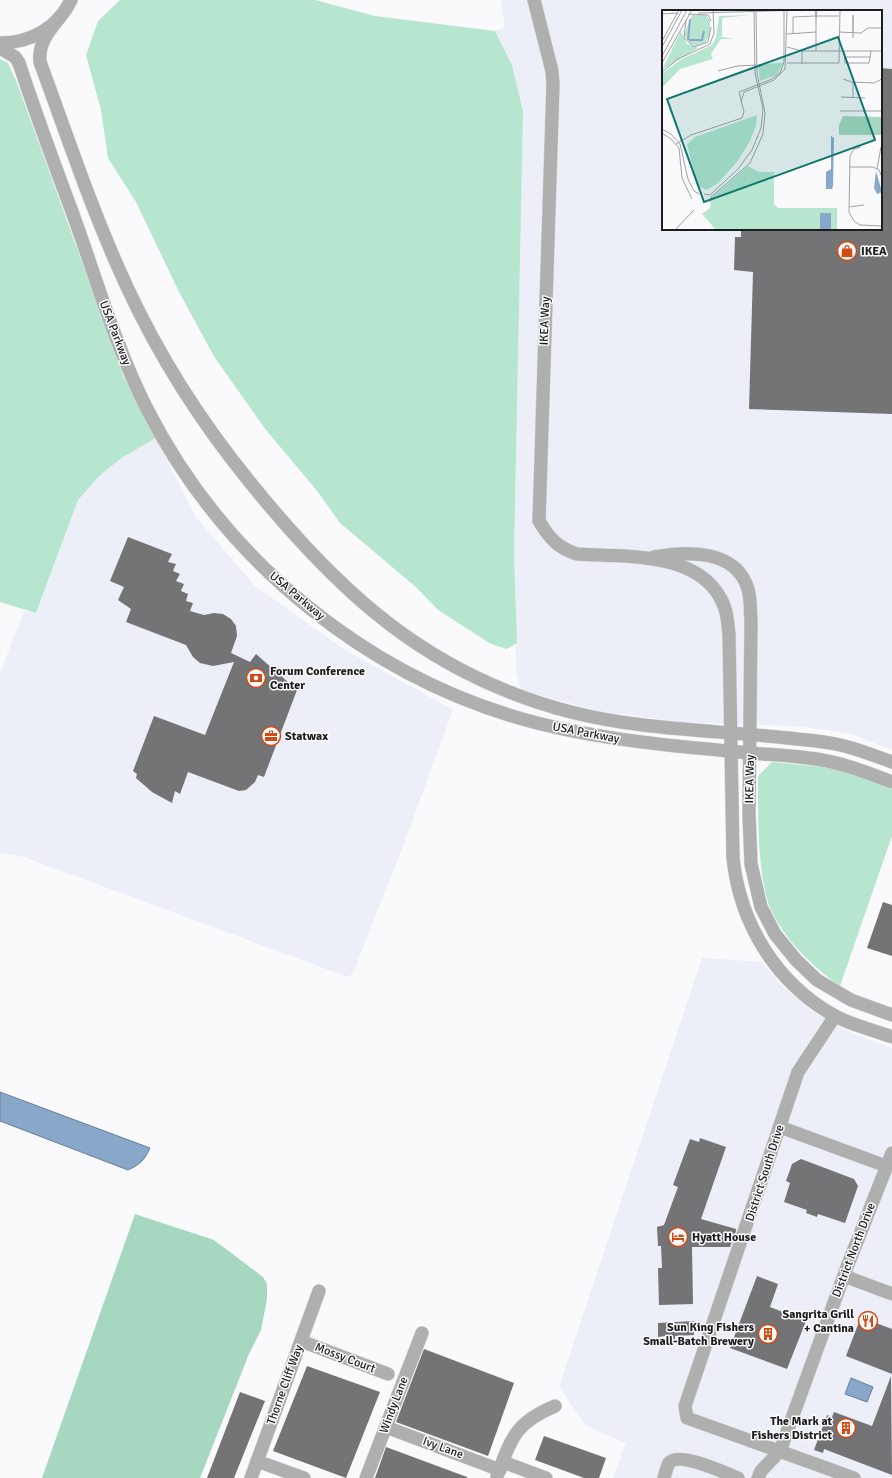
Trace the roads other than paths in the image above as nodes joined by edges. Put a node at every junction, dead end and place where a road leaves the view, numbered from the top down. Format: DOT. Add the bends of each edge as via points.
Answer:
graph roads {
  1 [pos="71,0"];
  2 [pos="534,0"];
  3 [pos="60,17"];
  4 [pos="0,43"];
  5 [pos="0,48"];
  6 [pos="648,558"];
  7 [pos="730,732"];
  8 [pos="750,733"];
  9 [pos="730,751"];
  10 [pos="750,753"];
  11 [pos="892,762"];
  12 [pos="892,782"];
  13 [pos="892,1015"];
  14 [pos="835,1016"];
  15 [pos="892,1037"];
  16 [pos="780,1128"];
  17 [pos="892,1153"];
  18 [pos="886,1166"];
  19 [pos="844,1276"];
  20 [pos="319,1292"];
  21 [pos="892,1294"];
  22 [pos="422,1333"];
  23 [pos="301,1341"];
  24 [pos="388,1374"];
  25 [pos="555,1406"];
  26 [pos="386,1427"];
  27 [pos="780,1451"];
  28 [pos="257,1461"];
  29 [pos="500,1470"];
  30 [pos="720,1475"];
  31 [pos="251,1478"];
  32 [pos="304,1478"];
  33 [pos="366,1478"];
  34 [pos="546,1478"];
  35 [pos="664,1478"];
  36 [pos="738,1478"];
  37 [pos="758,1478"];
  38 [pos="854,1478"];
  1 -- 3 [label="street, USA Parkway"];
  2 -- 6 [label="street, IKEA Way" via="553,84 539,521 555,544 577,554"];
  3 -- 4 [label="street, USA Parkway" via="32,38"];
  3 -- 7 [label="street, USA Parkway" via="45,36 40,48 40,62 96,217 127,288 159,349 217,440 269,507 305,548 370,610 405,636 434,655 500,689 548,705 605,719 668,728"];
  5 -- 9 [label="street, USA Parkway" via="15,57 19,63 110,321 147,408 174,456 205,501 236,539 273,576 315,613 374,654 474,703 539,724 576,732"];
  6 -- 7 [label="street, IKEA Way" via="696,572 721,599 726,612 729,635"];
  6 -- 8 [label="street, IKEA Way" via="671,554 702,554 718,558 742,575 750,601"];
  7 -- 8 [label="street, USA Parkway"];
  7 -- 9 [label="street, IKEA Way"];
  8 -- 10 [label="street, IKEA Way"];
  8 -- 11 [label="street, USA Parkway" via="842,745"];
  9 -- 10 [label="street, USA Parkway"];
  9 -- 14 [label="street, IKEA Way" via="732,858 738,891 746,915 760,944 775,966 800,991"];
  10 -- 12 [label="street, USA Parkway" via="826,761"];
  10 -- 13 [label="street, IKEA Way" via="751,864 757,894 774,934 817,980 851,1000"];
  14 -- 15 [label="street, IKEA Way"];
  14 -- 16 [label="street, District South Drive" via="798,1072"];
  16 -- 18 [label="street"];
  16 -- 27 [label="street, District South Drive" via="685,1406 687,1418"];
  17 -- 18 [label="street, District North Drive"];
  18 -- 19 [label="street, District North Drive"];
  19 -- 21 [label="street"];
  19 -- 27 [label="street, District North Drive"];
  20 -- 23 [label="street, Thorne Cliff Way"];
  22 -- 26 [label="street, Windy Lane"];
  23 -- 24 [label="street, Mossy Court"];
  23 -- 28 [label="street, Thorne Cliff Way"];
  25 -- 29 [label="street" via="535,1415 517,1430"];
  26 -- 29 [label="street, Ivy Lane"];
  26 -- 33 [label="street, Windy Lane"];
  27 -- 37 [label="street, District North Drive" via="761,1471"];
  27 -- 38 [label="street"];
  28 -- 31 [label="street, Thorne Cliff Way"];
  28 -- 32 [label="street"];
  29 -- 34 [label="street, Ivy Lane"];
  30 -- 35 [label="street" via="686,1459 676,1459 669,1463"];
  30 -- 36 [label="street"];
}
